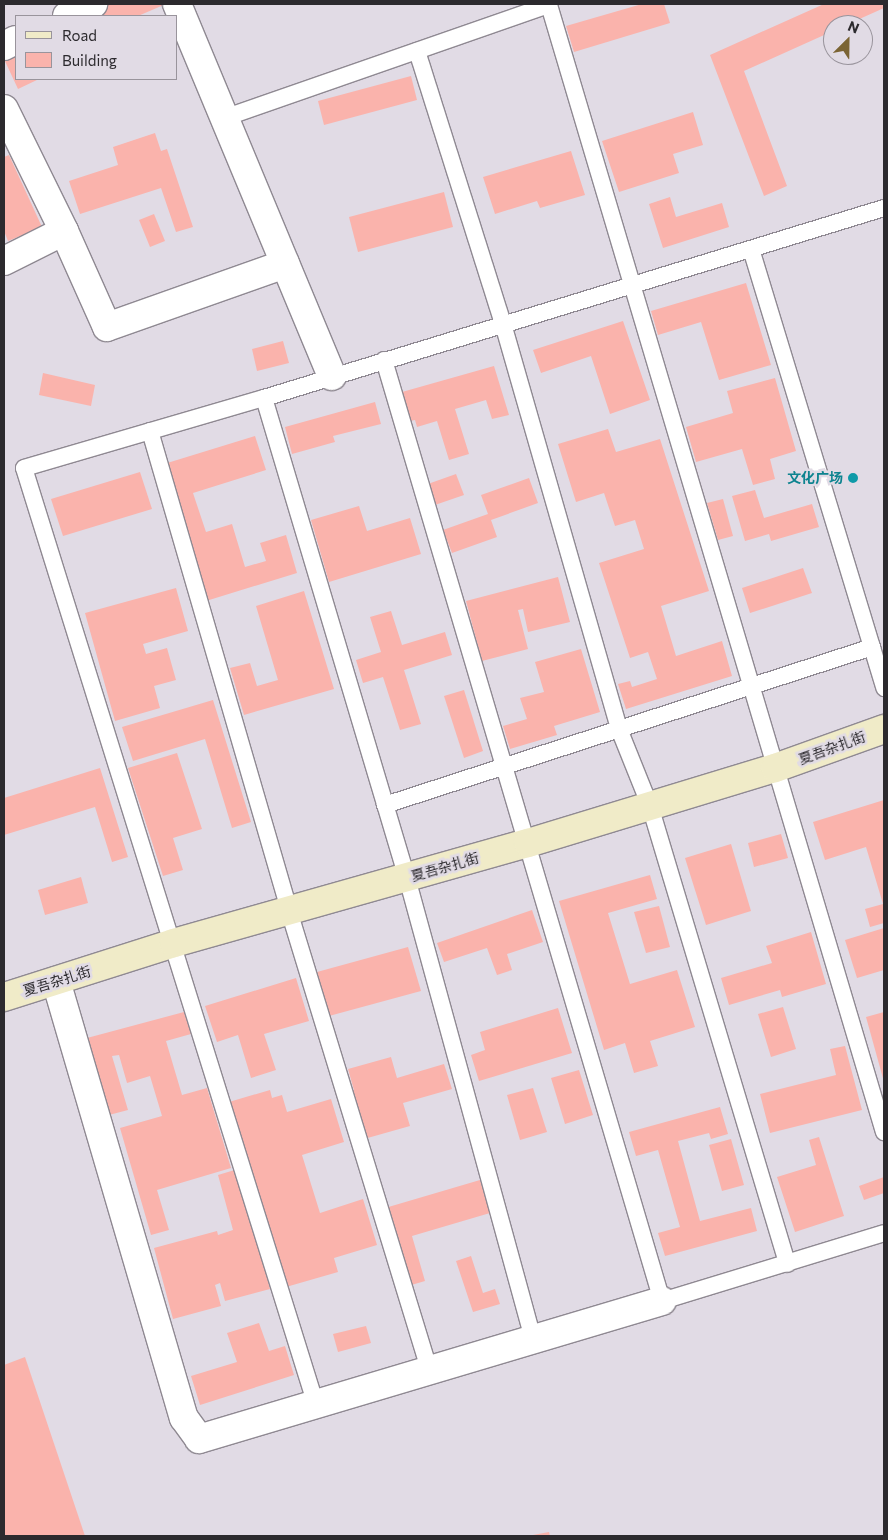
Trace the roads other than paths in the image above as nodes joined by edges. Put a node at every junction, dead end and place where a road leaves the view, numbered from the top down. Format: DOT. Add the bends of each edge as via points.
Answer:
graph roads {
  1 [pos="93,4"];
  2 [pos="177,4"];
  3 [pos="549,4"];
  4 [pos="69,15"];
  5 [pos="417,51"];
  6 [pos="4,109"];
  7 [pos="224,118"];
  8 [pos="884,208"];
  9 [pos="64,231"];
  10 [pos="751,249"];
  11 [pos="4,261"];
  12 [pos="285,264"];
  13 [pos="633,285"];
  14 [pos="503,324"];
  15 [pos="384,360"];
  16 [pos="332,376"];
  17 [pos="264,398"];
  18 [pos="150,430"];
  19 [pos="872,646"];
  20 [pos="751,686"];
  21 [pos="884,688"];
  22 [pos="619,729"];
  23 [pos="884,729"];
  24 [pos="504,766"];
  25 [pos="775,768"];
  26 [pos="385,805"];
  27 [pos="650,806"];
  28 [pos="528,844"];
  29 [pos="407,878"];
  30 [pos="289,911"];
  31 [pos="174,943"];
  32 [pos="56,981"];
  33 [pos="4,997"];
  34 [pos="884,1132"];
  35 [pos="884,1232"];
  36 [pos="786,1264"];
  37 [pos="662,1301"];
  38 [pos="533,1340"];
  39 [pos="430,1372"];
  40 [pos="316,1405"];
  1 -- 4 [label="street"];
  2 -- 7 [label="street"];
  3 -- 5 [label="lane"];
  3 -- 13 [label="lane"];
  5 -- 7 [label="lane"];
  5 -- 14 [label="lane"];
  6 -- 9 [label="street"];
  7 -- 12 [label="street"];
  8 -- 10 [label="lane"];
  9 -- 11 [label="street"];
  9 -- 12 [label="street" via="107,327"];
  10 -- 13 [label="lane"];
  10 -- 19 [label="lane"];
  12 -- 16 [label="street"];
  13 -- 14 [label="lane"];
  13 -- 20 [label="lane"];
  14 -- 15 [label="lane"];
  14 -- 22 [label="lane"];
  15 -- 16 [label="lane"];
  15 -- 24 [label="lane"];
  16 -- 17 [label="lane"];
  17 -- 18 [label="lane"];
  17 -- 26 [label="lane"];
  18 -- 30 [label="lane"];
  18 -- 31 [label="lane" via="24,468"];
  19 -- 20 [label="lane"];
  19 -- 21 [label="lane"];
  20 -- 22 [label="lane"];
  20 -- 25 [label="lane"];
  22 -- 24 [label="lane"];
  22 -- 27 [label="lane"];
  23 -- 25 [label="main road, 夏吾杂扎街"];
  24 -- 26 [label="lane"];
  24 -- 28 [label="lane"];
  25 -- 27 [label="main road, 夏吾杂扎街"];
  25 -- 34 [label="lane"];
  26 -- 29 [label="lane"];
  27 -- 28 [label="main road, 夏吾杂扎街"];
  27 -- 36 [label="lane"];
  28 -- 29 [label="main road, 夏吾杂扎街"];
  28 -- 37 [label="lane"];
  29 -- 30 [label="main road, 夏吾杂扎街"];
  29 -- 38 [label="lane"];
  30 -- 31 [label="main road, 夏吾杂扎街"];
  30 -- 39 [label="lane"];
  31 -- 32 [label="main road, 夏吾杂扎街"];
  31 -- 40 [label="lane"];
  32 -- 33 [label="main road, 夏吾杂扎街"];
  32 -- 40 [label="street" via="184,1418 199,1439"];
  35 -- 36 [label="lane"];
  36 -- 37 [label="lane"];
  37 -- 38 [label="street"];
  38 -- 39 [label="street"];
  39 -- 40 [label="street"];
}
